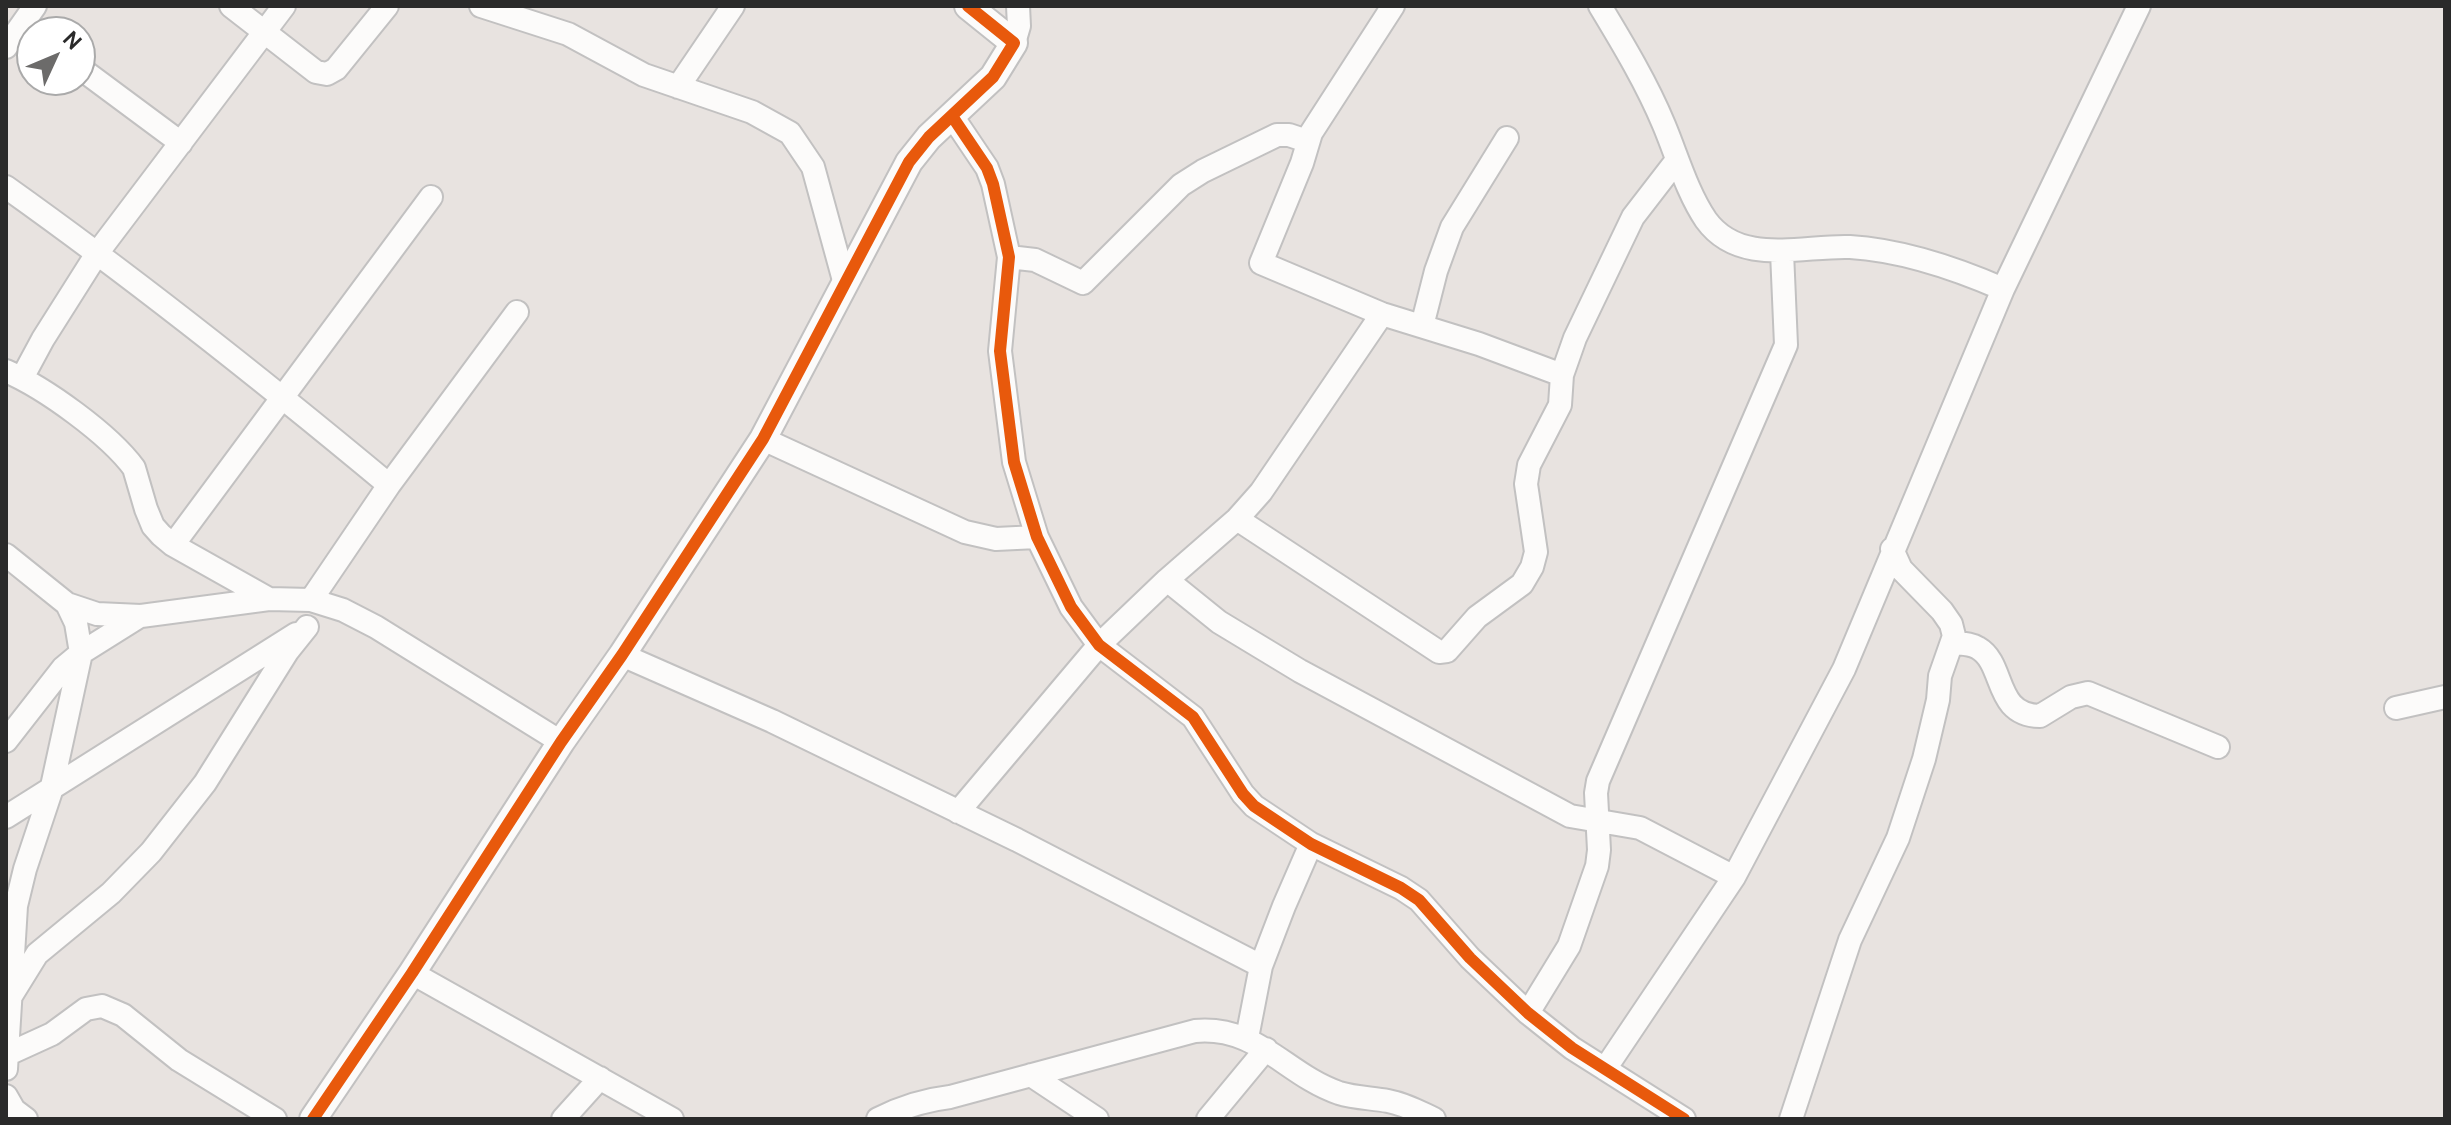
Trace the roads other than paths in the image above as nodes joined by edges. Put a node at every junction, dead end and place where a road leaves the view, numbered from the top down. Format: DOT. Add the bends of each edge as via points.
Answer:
graph roads {
  1 [pos="231,6"];
  2 [pos="284,6"];
  3 [pos="387,6"];
  4 [pos="481,6"];
  5 [pos="733,6"];
  6 [pos="969,6"];
  7 [pos="1018,6"];
  8 [pos="1393,6"];
  9 [pos="1600,6"];
  10 [pos="2139,6"];
  11 [pos="266,32"];
  12 [pos="1014,43"];
  13 [pos="96,80"];
  14 [pos="678,87"];
  15 [pos="952,116"];
  16 [pos="1507,138"];
  17 [pos="1307,141"];
  18 [pos="181,143"];
  19 [pos="1677,160"];
  20 [pos="6,187"];
  21 [pos="431,197"];
  22 [pos="98,252"];
  23 [pos="1782,252"];
  24 [pos="1009,257"];
  25 [pos="845,284"];
  26 [pos="2003,289"];
  27 [pos="517,312"];
  28 [pos="1382,314"];
  29 [pos="1422,326"];
  30 [pos="14,375"];
  31 [pos="1562,375"];
  32 [pos="283,397"];
  33 [pos="763,439"];
  34 [pos="389,485"];
  35 [pos="1237,519"];
  36 [pos="1037,537"];
  37 [pos="173,545"];
  38 [pos="1892,549"];
  39 [pos="6,555"];
  40 [pos="1167,580"];
  41 [pos="269,599"];
  42 [pos="311,600"];
  43 [pos="67,604"];
  44 [pos="343,610"];
  45 [pos="141,616"];
  46 [pos="307,627"];
  47 [pos="1953,643"];
  48 [pos="1099,645"];
  49 [pos="81,653"];
  50 [pos="622,655"];
  51 [pos="2445,697"];
  52 [pos="2396,708"];
  53 [pos="6,740"];
  54 [pos="561,742"];
  55 [pos="2218,747"];
  56 [pos="51,791"];
  57 [pos="958,812"];
  58 [pos="6,817"];
  59 [pos="1596,821"];
  60 [pos="1311,844"];
  61 [pos="1734,877"];
  62 [pos="1261,966"];
  63 [pos="412,973"];
  64 [pos="11,996"];
  65 [pos="1528,1013"];
  66 [pos="1256,1044"];
  67 [pos="7,1059"];
  68 [pos="1605,1069"];
  69 [pos="1031,1075"];
  70 [pos="600,1078"];
  71 [pos="6,1096"];
  72 [pos="26,1119"];
  73 [pos="275,1119"];
  74 [pos="313,1119"];
  75 [pos="563,1119"];
  76 [pos="672,1119"];
  77 [pos="878,1119"];
  78 [pos="1097,1119"];
  79 [pos="1208,1119"];
  80 [pos="1434,1119"];
  81 [pos="1684,1119"];
  82 [pos="1791,1119"];
  1 -- 11 [label="street"];
  2 -- 11 [label="street"];
  3 -- 11 [label="street" via="327,74 316,72"];
  4 -- 14 [label="street" via="568,34"];
  5 -- 14 [label="street"];
  6 -- 12 [label="street"];
  7 -- 12 [label="street"];
  8 -- 17 [label="street"];
  9 -- 19 [label="street" via="1663,122"];
  10 -- 26 [label="street"];
  11 -- 18 [label="street"];
  12 -- 15 [label="street" via="993,77"];
  13 -- 18 [label="street"];
  14 -- 25 [label="street" via="752,112 790,133 813,167"];
  15 -- 24 [label="street" via="987,168"];
  15 -- 25 [label="street" via="909,162"];
  16 -- 29 [label="street" via="1452,227"];
  17 -- 24 [label="street" via="1277,135 1203,171 1169,196 1083,283 1035,260"];
  17 -- 28 [label="street" via="1261,263"];
  18 -- 22 [label="street"];
  19 -- 23 [label="street" via="1705,218 1724,237"];
  19 -- 31 [label="street" via="1633,217"];
  20 -- 22 [label="street"];
  21 -- 32 [label="street"];
  22 -- 30 [label="street"];
  22 -- 32 [label="street"];
  23 -- 26 [label="street" via="1850,247 1918,259"];
  23 -- 59 [label="street" via="1786,345 1598,781"];
  24 -- 36 [label="street" via="1000,351 1014,462"];
  25 -- 33 [label="street"];
  26 -- 38 [label="street"];
  27 -- 34 [label="street"];
  28 -- 29 [label="street"];
  28 -- 35 [label="street" via="1283,462"];
  29 -- 31 [label="street"];
  30 -- 37 [label="street" via="103,435 129,461 153,526"];
  31 -- 35 [label="street" via="1560,405 1527,475 1536,552 1532,567 1522,584 1477,617 1447,651 1439,652"];
  32 -- 34 [label="street"];
  32 -- 37 [label="street"];
  33 -- 36 [label="street" via="965,532 996,539"];
  33 -- 50 [label="street"];
  34 -- 42 [label="street"];
  35 -- 40 [label="street"];
  36 -- 48 [label="street" via="1071,607"];
  37 -- 41 [label="street"];
  38 -- 47 [label="street" via="1907,577 1951,624"];
  38 -- 61 [label="street" via="1844,669"];
  39 -- 43 [label="street"];
  40 -- 48 [label="street"];
  40 -- 59 [label="street" via="1219,622 1341,694 1570,816"];
  41 -- 42 [label="street"];
  41 -- 45 [label="street"];
  42 -- 44 [label="street"];
  43 -- 45 [label="street" via="97,614"];
  43 -- 49 [label="street"];
  44 -- 46 [label="street"];
  44 -- 54 [label="street"];
  45 -- 49 [label="street"];
  46 -- 56 [label="street"];
  46 -- 64 [label="street" via="177,821 111,893 37,954"];
  47 -- 55 [label="street" via="1982,649 2008,701 2021,712 2040,716 2088,693"];
  47 -- 82 [label="street" via="1898,838 1850,940"];
  48 -- 57 [label="street"];
  48 -- 60 [label="street" via="1186,710 1248,801"];
  49 -- 53 [label="street"];
  49 -- 56 [label="street"];
  50 -- 54 [label="street"];
  50 -- 57 [label="street"];
  51 -- 52 [label="street"];
  54 -- 63 [label="street"];
  56 -- 58 [label="street"];
  56 -- 64 [label="street" via="16,906"];
  57 -- 62 [label="street"];
  59 -- 61 [label="street" via="1640,828"];
  59 -- 65 [label="street" via="1597,866 1569,946"];
  60 -- 62 [label="street"];
  60 -- 65 [label="street" via="1419,900"];
  61 -- 68 [label="street"];
  62 -- 66 [label="street"];
  63 -- 70 [label="street"];
  63 -- 74 [label="street"];
  64 -- 67 [label="street"];
  65 -- 68 [label="street"];
  66 -- 69 [label="street" via="1213,1029 1195,1031"];
  66 -- 79 [label="street"];
  66 -- 80 [label="street" via="1339,1093 1410,1107"];
  67 -- 73 [label="street" via="86,1009 102,1006"];
  68 -- 81 [label="street"];
  69 -- 77 [label="street" via="927,1099"];
  69 -- 78 [label="street"];
  70 -- 75 [label="street"];
  70 -- 76 [label="street"];
  71 -- 72 [label="street"];
}
